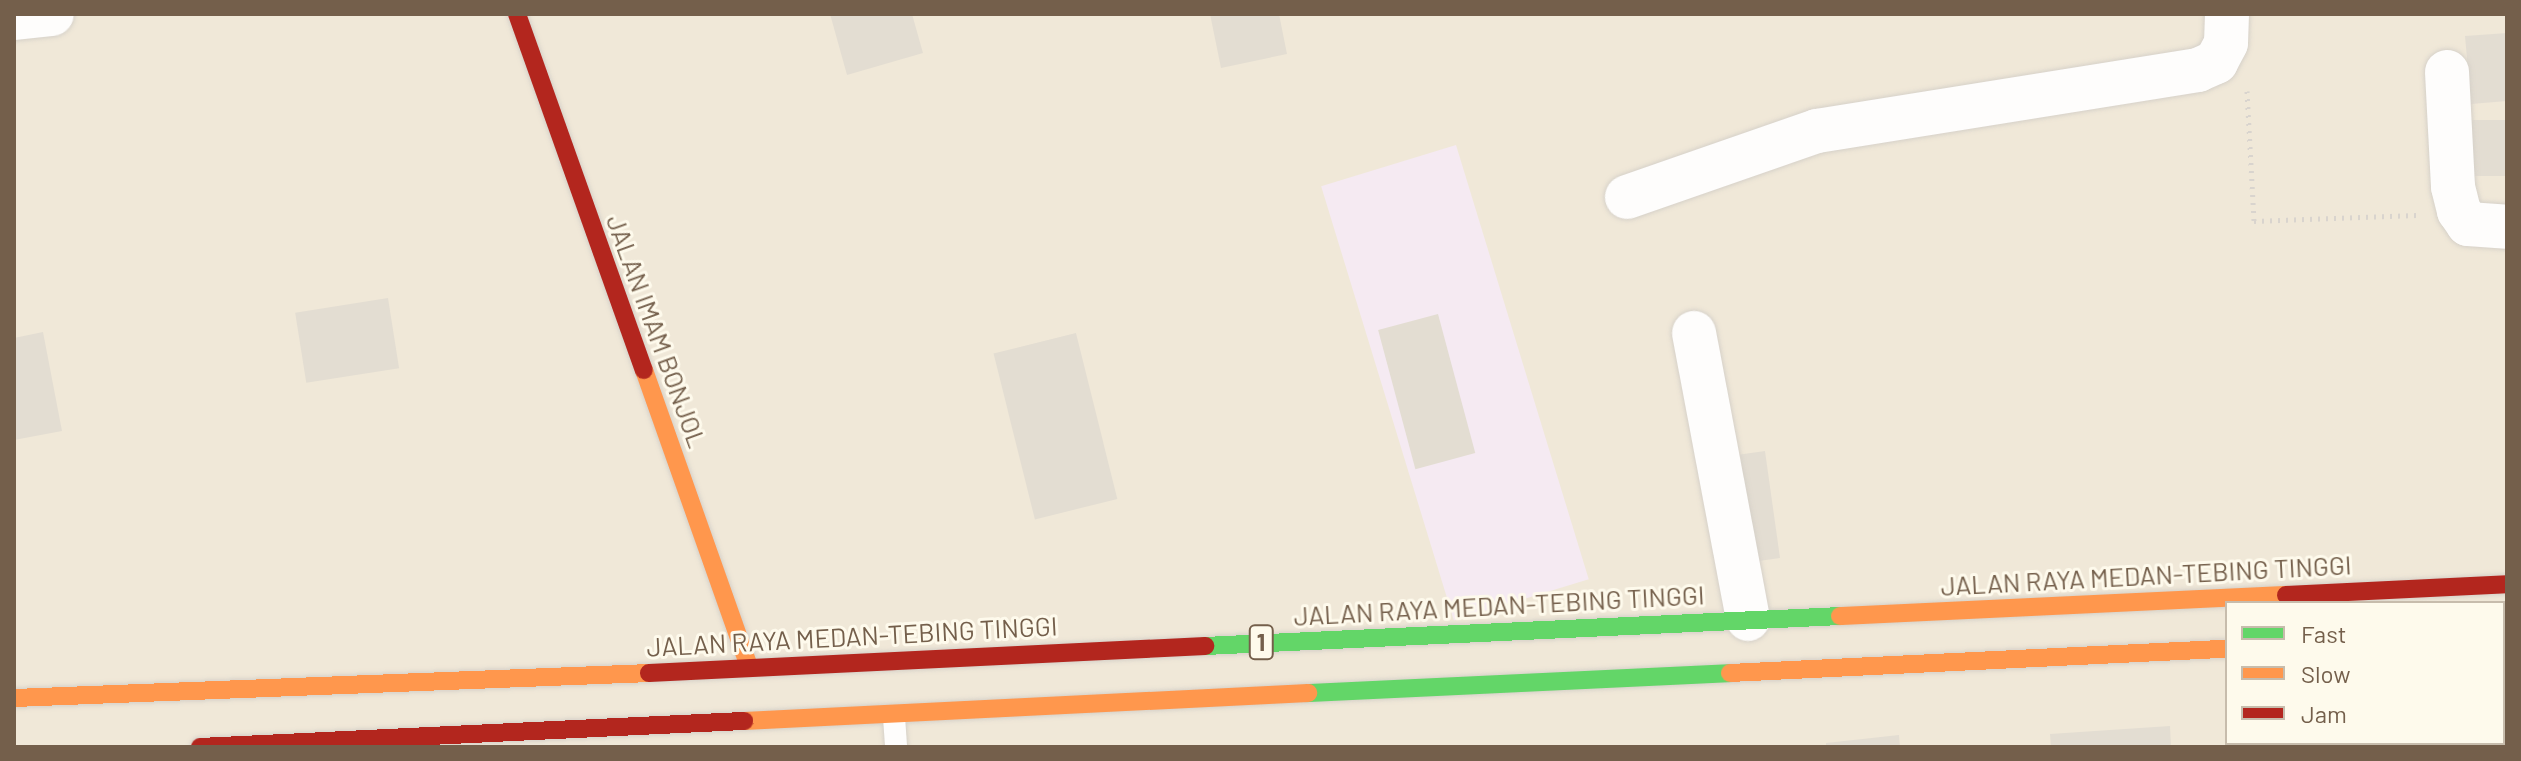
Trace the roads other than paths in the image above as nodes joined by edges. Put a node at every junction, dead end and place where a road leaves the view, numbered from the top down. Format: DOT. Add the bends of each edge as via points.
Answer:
graph roads {
  1 [pos="52,14"];
  2 [pos="517,14"];
  3 [pos="14,18"];
  4 [pos="2226,29"];
  5 [pos="2447,72"];
  6 [pos="1627,197"];
  7 [pos="2507,227"];
  8 [pos="1694,333"];
  9 [pos="2507,584"];
  10 [pos="1748,619"];
  11 [pos="2225,649"];
  12 [pos="1047,652"];
  13 [pos="749,666"];
  14 [pos="14,698"];
  15 [pos="229,706"];
  16 [pos="1051,709"];
  17 [pos="894,717"];
  18 [pos="228,746"];
  19 [pos="200,747"];
  20 [pos="896,747"];
  1 -- 3 [label="street"];
  2 -- 13 [label="main road, JALAN IMAM BONJOL"];
  4 -- 6 [label="street" via="2216,62 2198,70 1817,131"];
  5 -- 7 [label="street" via="2459,211 2468,224"];
  8 -- 10 [label="street"];
  9 -- 10 [label="main road, JALAN RAYA MEDAN-TEBING TINGGI / 1"];
  10 -- 12 [label="main road, JALAN RAYA MEDAN-TEBING TINGGI / 1"];
  11 -- 16 [label="main road, 1"];
  12 -- 13 [label="main road, JALAN RAYA MEDAN-TEBING TINGGI / 1"];
  12 -- 16 [label="main road"];
  13 -- 15 [label="main road, JALAN RAYA MEDAN-TEBING TINGGI / 1"];
  14 -- 15 [label="main road, JALAN RAYA MEDAN-TEBING TINGGI / 1"];
  15 -- 18 [label="main road"];
  16 -- 17 [label="main road, 1"];
  17 -- 18 [label="main road, 1"];
  17 -- 20 [label="lane"];
  18 -- 19 [label="main road, 1"];
}
